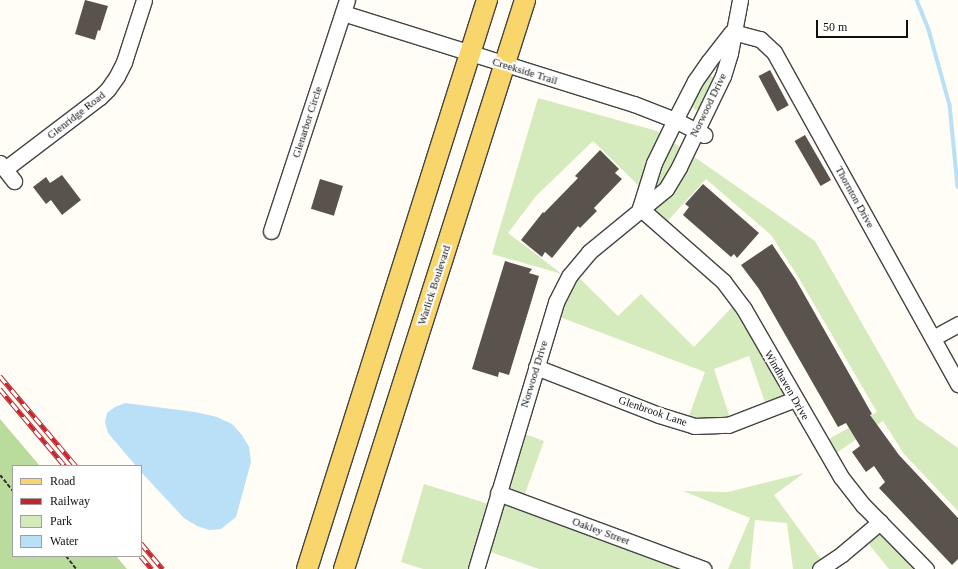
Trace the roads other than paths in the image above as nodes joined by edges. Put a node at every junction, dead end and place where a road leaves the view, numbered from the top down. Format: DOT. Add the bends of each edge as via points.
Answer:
graph roads {
  1 [pos="144,0"];
  2 [pos="487,0"];
  3 [pos="525,0"];
  4 [pos="740,0"];
  5 [pos="345,7"];
  6 [pos="733,32"];
  7 [pos="470,54"];
  8 [pos="505,64"];
  9 [pos="675,120"];
  10 [pos="700,133"];
  11 [pos="6,171"];
  12 [pos="640,208"];
  13 [pos="271,231"];
  14 [pos="958,324"];
  15 [pos="933,338"];
  16 [pos="536,367"];
  17 [pos="958,384"];
  18 [pos="795,399"];
  19 [pos="498,493"];
  20 [pos="880,522"];
  21 [pos="307,569"];
  22 [pos="344,569"];
  23 [pos="476,569"];
  24 [pos="703,569"];
  25 [pos="820,569"];
  26 [pos="926,569"];
  1 -- 11 [label="street, Glenridge Road" via="124,62 108,89"];
  2 -- 7 [label="main road"];
  3 -- 8 [label="main road, Warlick Boulevard"];
  4 -- 6 [label="street, Norwood Drive"];
  5 -- 7 [label="street, Creekside Trail"];
  5 -- 13 [label="street, Glenarbor Circle"];
  6 -- 9 [label="street, Norwood Drive" via="702,71"];
  6 -- 10 [label="street, Norwood Drive" via="723,76"];
  6 -- 15 [label="street, Thornton Drive" via="760,39 774,52"];
  7 -- 8 [label="street, Creekside Trail"];
  7 -- 21 [label="main road"];
  8 -- 9 [label="street, Creekside Trail" via="634,104"];
  8 -- 22 [label="main road, Warlick Boulevard"];
  9 -- 10 [label="street, Creekside Trail"];
  9 -- 12 [label="street, Norwood Drive" via="654,163"];
  10 -- 12 [label="street, Norwood Drive" via="666,189"];
  12 -- 16 [label="street, Norwood Drive" via="589,252 570,275 556,302"];
  12 -- 18 [label="street, Windhaven Drive" via="723,281 744,310"];
  14 -- 15 [label="street"];
  15 -- 17 [label="street, Thornton Drive"];
  16 -- 18 [label="street, Glenbrook Lane" via="694,426 728,425"];
  16 -- 19 [label="street, Norwood Drive"];
  18 -- 20 [label="street, Windhaven Drive" via="841,477"];
  19 -- 23 [label="street, Norwood Drive"];
  19 -- 24 [label="street, Oakley Street"];
  20 -- 25 [label="street"];
  20 -- 26 [label="street, Windhaven Drive"];
}
